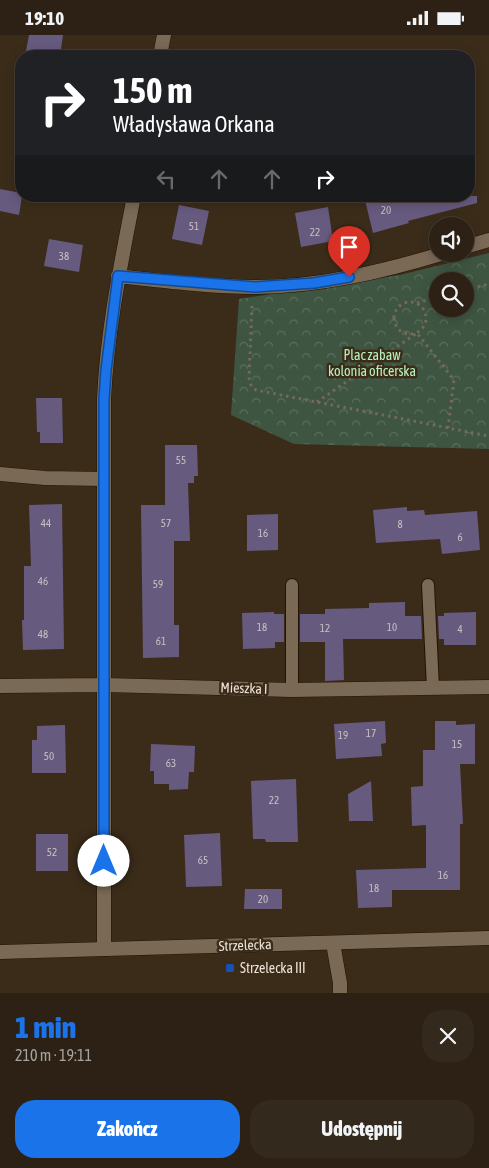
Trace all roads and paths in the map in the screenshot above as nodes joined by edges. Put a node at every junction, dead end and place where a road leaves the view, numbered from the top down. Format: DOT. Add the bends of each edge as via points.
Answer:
graph roads {
  1 [pos="164,35"];
  2 [pos="161,50"];
  3 [pos="133,202"];
  4 [pos="489,240"];
  5 [pos="474,244"];
  6 [pos="429,257"];
  7 [pos="118,276"];
  8 [pos="489,284"];
  9 [pos="474,288"];
  10 [pos="429,300"];
  11 [pos="253,301"];
  12 [pos="417,303"];
  13 [pos="417,333"];
  14 [pos="316,403"];
  15 [pos="448,428"];
  16 [pos="489,436"];
  17 [pos="0,474"];
  18 [pos="104,479"];
  19 [pos="292,585"];
  20 [pos="428,585"];
  21 [pos="0,685"];
  22 [pos="104,685"];
  23 [pos="489,687"];
  24 [pos="433,688"];
  25 [pos="292,690"];
  26 [pos="489,938"];
  27 [pos="333,943"];
  28 [pos="104,949"];
  29 [pos="0,952"];
  30 [pos="340,993"];
  1 -- 2 [label="street"];
  3 -- 7 [label="street"];
  4 -- 5 [label="street"];
  6 -- 7 [label="street" via="367,274 314,283 255,287"];
  7 -- 18 [label="street" via="106,370"];
  8 -- 9 [label="path"];
  10 -- 12 [label="path"];
  11 -- 14 [label="path" via="251,385 260,392"];
  12 -- 13 [label="path" via="426,315 424,325"];
  12 -- 13 [label="path" via="401,303 393,318 401,332"];
  13 -- 14 [label="path"];
  13 -- 15 [label="path" via="454,380"];
  14 -- 15 [label="path"];
  15 -- 16 [label="path"];
  17 -- 18 [label="street"];
  18 -- 22 [label="street"];
  19 -- 25 [label="lane"];
  20 -- 24 [label="lane"];
  21 -- 22 [label="street, Mieszka I"];
  22 -- 25 [label="street, Mieszka I"];
  22 -- 28 [label="street"];
  23 -- 24 [label="street, Mieszka I"];
  24 -- 25 [label="street, Mieszka I"];
  26 -- 27 [label="street, Strzelecka"];
  27 -- 28 [label="street, Strzelecka"];
  27 -- 30 [label="street"];
  28 -- 29 [label="street, Strzelecka"];
}
